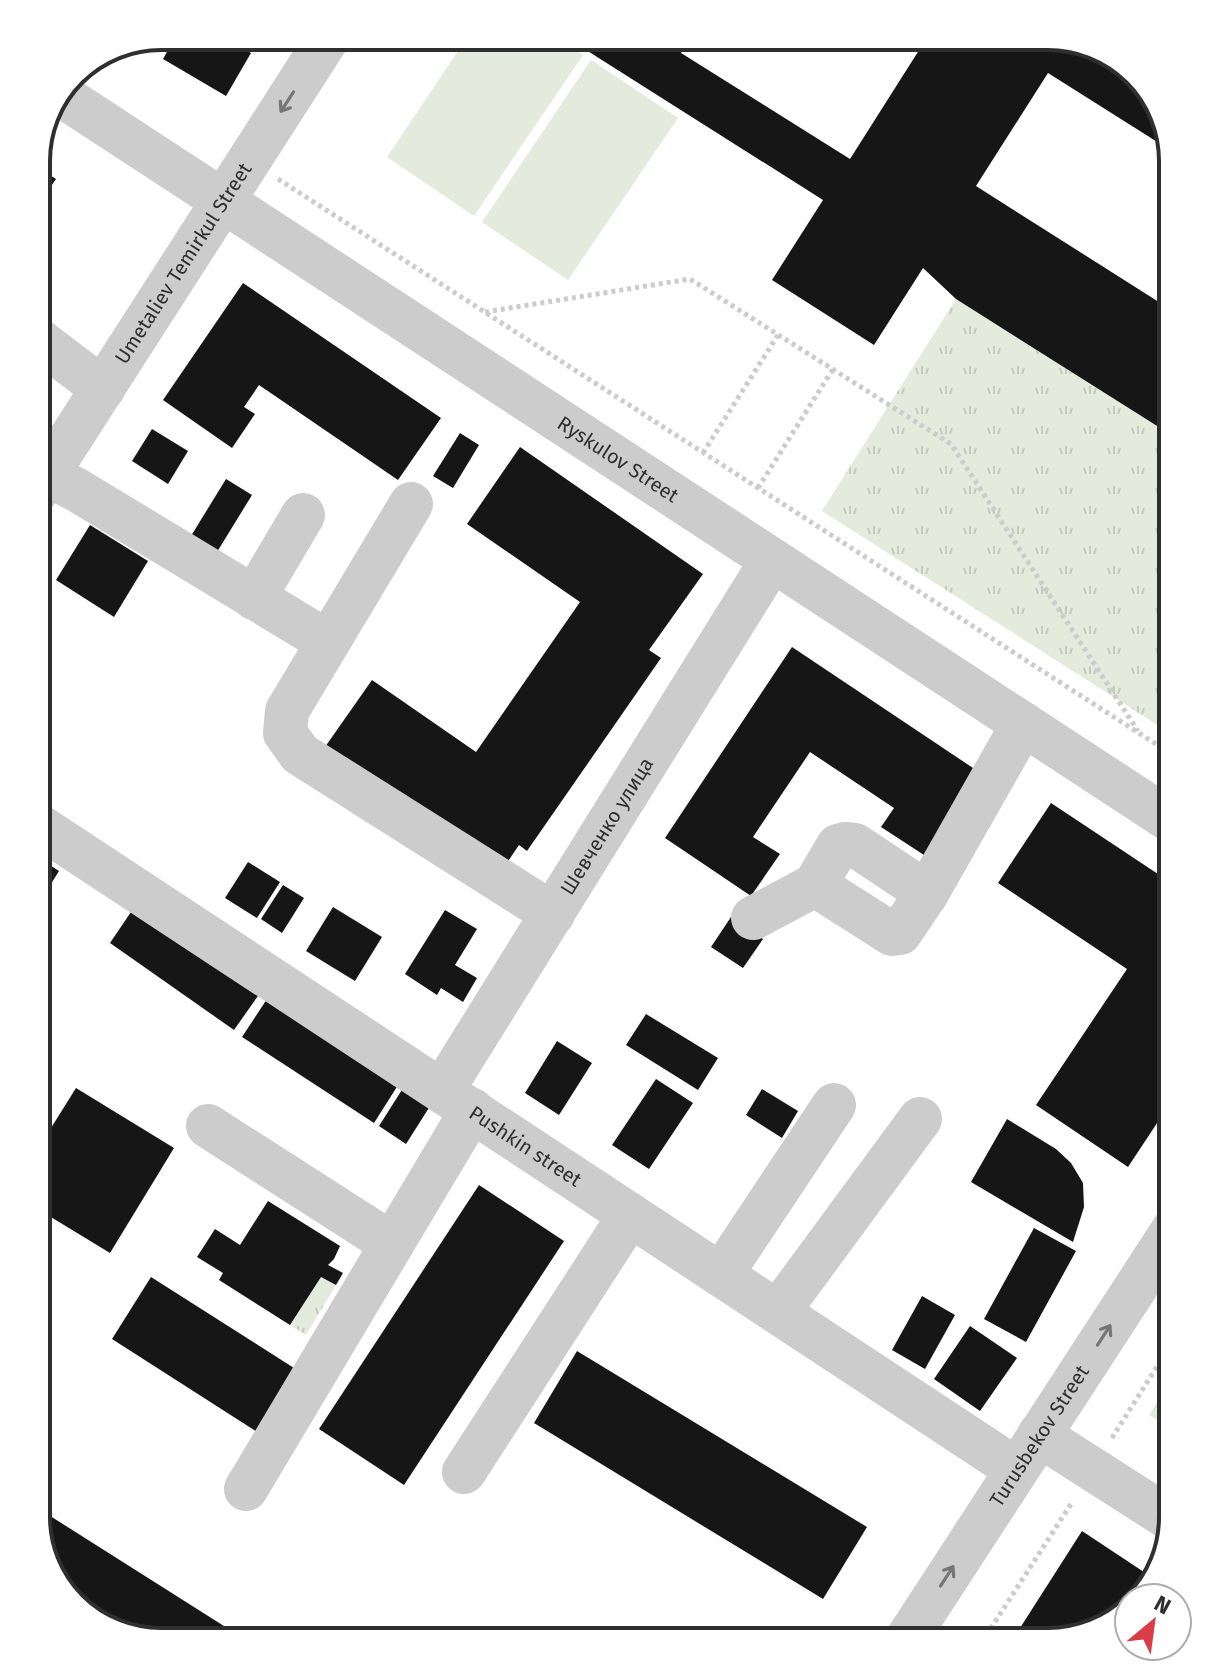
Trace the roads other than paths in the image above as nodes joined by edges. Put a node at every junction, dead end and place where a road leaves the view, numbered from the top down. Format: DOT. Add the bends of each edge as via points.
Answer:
graph roads {
  1 [pos="320,50"];
  2 [pos="69,100"];
  3 [pos="222,201"];
  4 [pos="50,349"];
  5 [pos="103,389"];
  6 [pos="50,471"];
  7 [pos="50,485"];
  8 [pos="411,504"];
  9 [pos="303,515"];
  10 [pos="772,560"];
  11 [pos="254,598"];
  12 [pos="328,642"];
  13 [pos="1023,724"];
  14 [pos="1159,813"];
  15 [pos="50,833"];
  16 [pos="553,914"];
  17 [pos="753,918"];
  18 [pos="457,1101"];
  19 [pos="834,1105"];
  20 [pos="920,1119"];
  21 [pos="208,1126"];
  22 [pos="630,1215"];
  23 [pos="392,1244"];
  24 [pos="1159,1251"];
  25 [pos="721,1275"];
  26 [pos="778,1312"];
  27 [pos="1028,1452"];
  28 [pos="464,1472"];
  29 [pos="246,1489"];
  30 [pos="1159,1514"];
  31 [pos="914,1628"];
  1 -- 3 [label="street, Umetaliev Temirkul Street, one-way"];
  2 -- 3 [label="street, Ryskulov Street"];
  3 -- 5 [label="street, Umetaliev Temirkul Street"];
  3 -- 10 [label="street, Ryskulov Street"];
  4 -- 5 [label="street"];
  5 -- 6 [label="street, Umetaliev Temirkul Street"];
  7 -- 11 [label="street" via="77,490"];
  8 -- 12 [label="street"];
  9 -- 11 [label="street"];
  10 -- 13 [label="street, Ryskulov Street"];
  10 -- 16 [label="street, Шевченко улица"];
  11 -- 12 [label="street"];
  12 -- 16 [label="street" via="287,711 285,733 300,754"];
  13 -- 14 [label="street, Ryskulov Street"];
  13 -- 17 [label="street" via="900,933 892,934 815,885"];
  15 -- 18 [label="street, Pushkin street"];
  16 -- 18 [label="street, Шевченко улица"];
  18 -- 22 [label="street, Pushkin street"];
  18 -- 23 [label="street, Шевченко улица"];
  19 -- 25 [label="street"];
  20 -- 26 [label="street"];
  21 -- 23 [label="street"];
  22 -- 25 [label="street, Pushkin street"];
  22 -- 28 [label="street"];
  23 -- 29 [label="street, Шевченко улица"];
  27 -- 24 [label="street, Turusbekov Street, one-way"];
  25 -- 26 [label="street, Pushkin street"];
  26 -- 27 [label="street, Pushkin street"];
  27 -- 30 [label="street, Pushkin street"];
  31 -- 27 [label="street, Turusbekov Street, one-way"];
}
